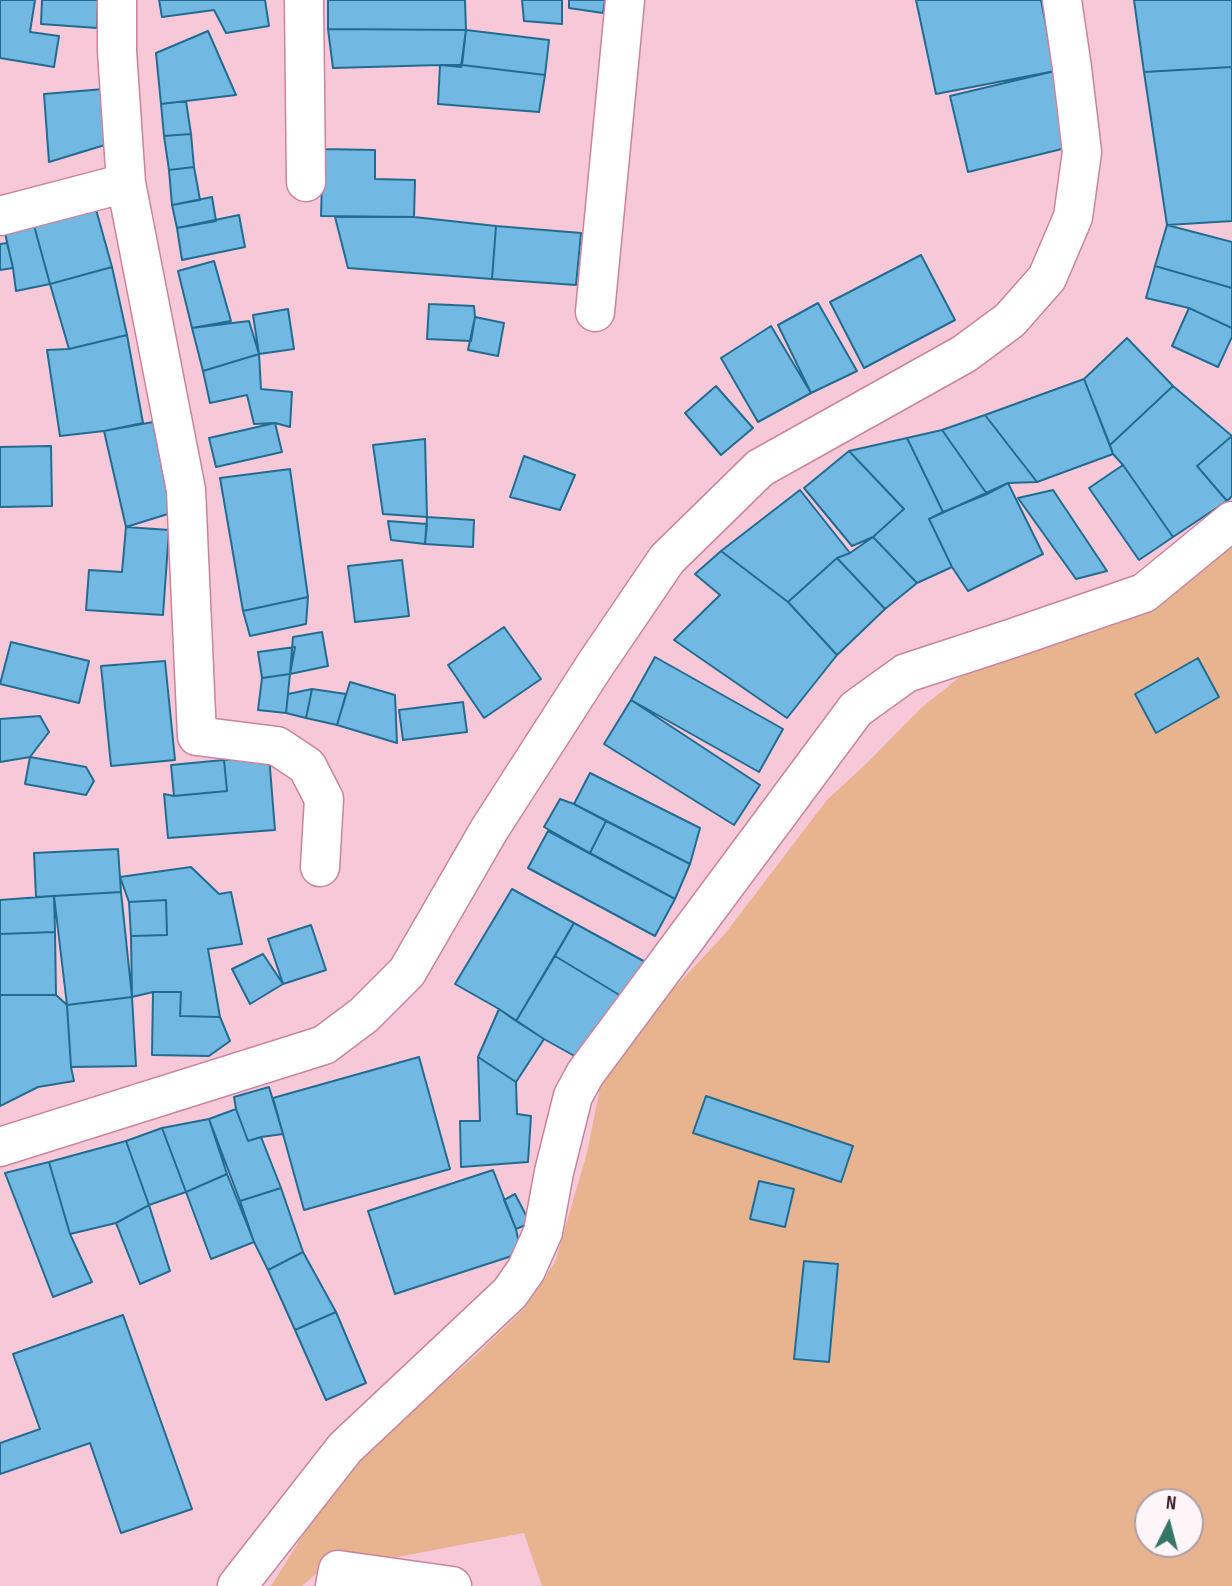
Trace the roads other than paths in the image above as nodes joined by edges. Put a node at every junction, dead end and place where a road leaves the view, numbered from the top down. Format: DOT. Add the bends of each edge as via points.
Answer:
graph roads {
  1 [pos="117,0"];
  2 [pos="304,0"];
  3 [pos="625,0"];
  4 [pos="1062,0"];
  5 [pos="306,182"];
  6 [pos="126,183"];
  7 [pos="0,216"];
  8 [pos="595,312"];
  9 [pos="1232,521"];
  10 [pos="320,867"];
  11 [pos="0,1147"];
  12 [pos="237,1586"];
  13 [pos="335,1586"];
  14 [pos="452,1586"];
  1 -- 6 [label="street"];
  2 -- 5 [label="street"];
  3 -- 8 [label="street"];
  4 -- 11 [label="street" via="1082,152 1073,217 1047,278 1010,320 964,354 760,468 667,559 489,830 407,972 364,1015 324,1045"];
  6 -- 7 [label="street"];
  6 -- 10 [label="street" via="186,490 197,736 277,746 307,766 324,799"];
  9 -- 12 [label="street" via="1144,593 905,673 856,709 585,1074 573,1096 543,1232 510,1293 345,1448"];
  13 -- 14 [label="street" via="338,1570"];
}
